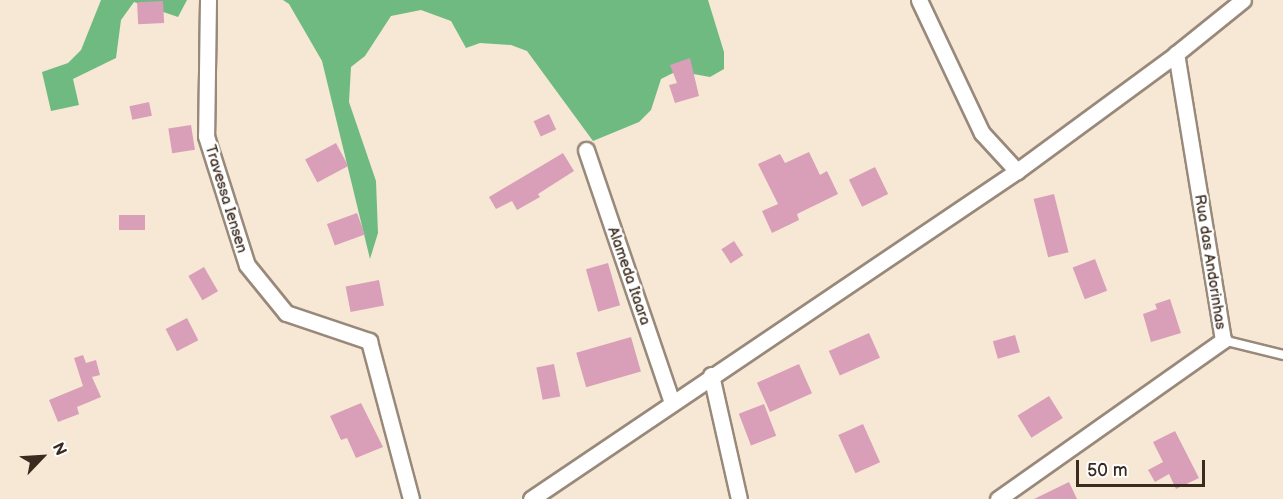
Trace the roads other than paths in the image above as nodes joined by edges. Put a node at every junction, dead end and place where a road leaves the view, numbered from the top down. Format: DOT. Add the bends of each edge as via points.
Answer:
graph roads {
  1 [pos="208,0"];
  2 [pos="919,0"];
  3 [pos="1243,0"];
  4 [pos="1176,54"];
  5 [pos="586,150"];
  6 [pos="1017,171"];
  7 [pos="1223,340"];
  8 [pos="1283,355"];
  9 [pos="711,375"];
  10 [pos="672,402"];
  11 [pos="411,499"];
  12 [pos="531,499"];
  13 [pos="739,499"];
  14 [pos="998,499"];
  1 -- 11 [label="street, Travessa Iensen" via="206,136 247,265 286,313 369,341"];
  2 -- 6 [label="street" via="982,133"];
  3 -- 4 [label="street"];
  4 -- 6 [label="street"];
  4 -- 7 [label="street, Rua das Andorinhas"];
  5 -- 10 [label="street, Alameda Itaara"];
  6 -- 9 [label="street"];
  7 -- 8 [label="lane"];
  7 -- 14 [label="street, Rua das Andorinhas"];
  9 -- 10 [label="street"];
  9 -- 13 [label="street"];
  10 -- 12 [label="street"];
}
